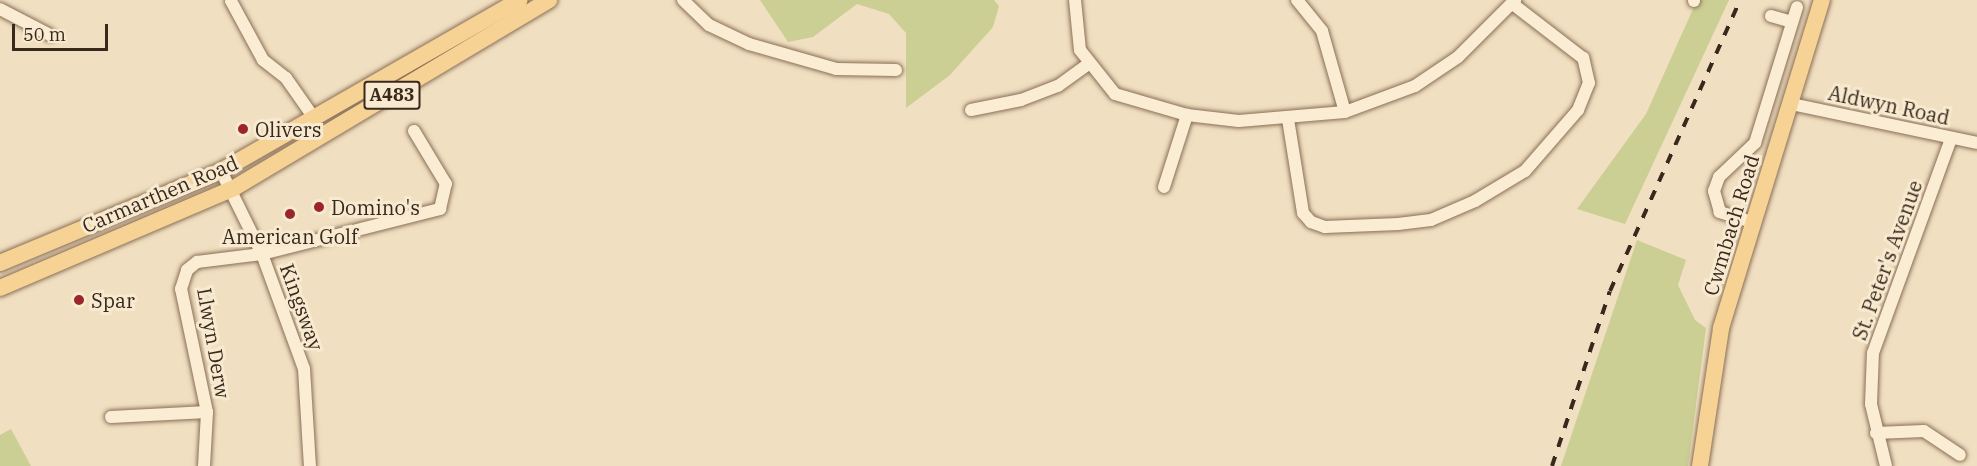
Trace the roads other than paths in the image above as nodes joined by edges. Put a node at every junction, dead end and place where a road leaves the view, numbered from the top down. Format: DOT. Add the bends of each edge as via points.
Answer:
graph roads {
  1 [pos="520,0"];
  2 [pos="549,0"];
  3 [pos="684,0"];
  4 [pos="1075,0"];
  5 [pos="1297,0"];
  6 [pos="1822,0"];
  7 [pos="231,1"];
  8 [pos="1514,2"];
  9 [pos="1797,7"];
  10 [pos="0,9"];
  11 [pos="1771,16"];
  12 [pos="1792,22"];
  13 [pos="50,35"];
  14 [pos="1088,65"];
  15 [pos="896,70"];
  16 [pos="1792,104"];
  17 [pos="971,111"];
  18 [pos="1345,112"];
  19 [pos="1187,115"];
  20 [pos="314,118"];
  21 [pos="1288,119"];
  22 [pos="414,131"];
  23 [pos="1951,139"];
  24 [pos="1977,143"];
  25 [pos="221,171"];
  26 [pos="1164,187"];
  27 [pos="234,188"];
  28 [pos="1752,222"];
  29 [pos="262,254"];
  30 [pos="0,263"];
  31 [pos="0,288"];
  32 [pos="207,412"];
  33 [pos="111,417"];
  34 [pos="1876,433"];
  35 [pos="1960,455"];
  36 [pos="204,466"];
  37 [pos="310,466"];
  38 [pos="1700,466"];
  39 [pos="1886,466"];
  1 -- 20 [label="main road, Carmarthen Road / A483"];
  2 -- 27 [label="main road, Carmarthen Road / A483"];
  3 -- 15 [label="street" via="710,25 749,44 836,69"];
  4 -- 14 [label="street" via="1080,50"];
  5 -- 18 [label="street" via="1322,31"];
  6 -- 16 [label="main road, Cwmbach Road"];
  7 -- 20 [label="street" via="263,60 286,78"];
  8 -- 18 [label="street" via="1458,57 1415,86"];
  8 -- 21 [label="street" via="1583,58 1590,82 1578,110 1525,171 1475,201 1431,220 1324,227 1311,222 1303,213"];
  9 -- 12 [label="street"];
  10 -- 13 [label="street"];
  11 -- 12 [label="street"];
  12 -- 28 [label="street" via="1755,143 1719,177 1714,191 1720,212"];
  14 -- 17 [label="street" via="1058,86 1021,100"];
  14 -- 19 [label="street" via="1115,94"];
  16 -- 23 [label="street, Aldwyn Road"];
  16 -- 28 [label="main road, Cwmbach Road"];
  18 -- 21 [label="street"];
  19 -- 21 [label="street" via="1239,122"];
  19 -- 26 [label="street"];
  20 -- 25 [label="main road, Carmarthen Road / A483"];
  22 -- 29 [label="street, Llwyn Derw" via="446,183 440,209"];
  23 -- 24 [label="street, Aldwyn Road"];
  23 -- 34 [label="street, St. Peter's Avenue" via="1873,353"];
  25 -- 27 [label="street, Kingsway"];
  25 -- 30 [label="main road, Carmarthen Road / A483"];
  27 -- 29 [label="street, Kingsway"];
  27 -- 31 [label="main road, Carmarthen Road / A483"];
  28 -- 38 [label="main road, Cwmbach Road" via="1721,328"];
  29 -- 32 [label="street, Llwyn Derw" via="197,262 184,276 181,289"];
  29 -- 37 [label="street, Kingsway" via="304,369"];
  32 -- 33 [label="street"];
  32 -- 36 [label="street, Llwyn Derw"];
  34 -- 35 [label="street" via="1924,431"];
  34 -- 39 [label="street, St. Peter's Avenue"];
}
